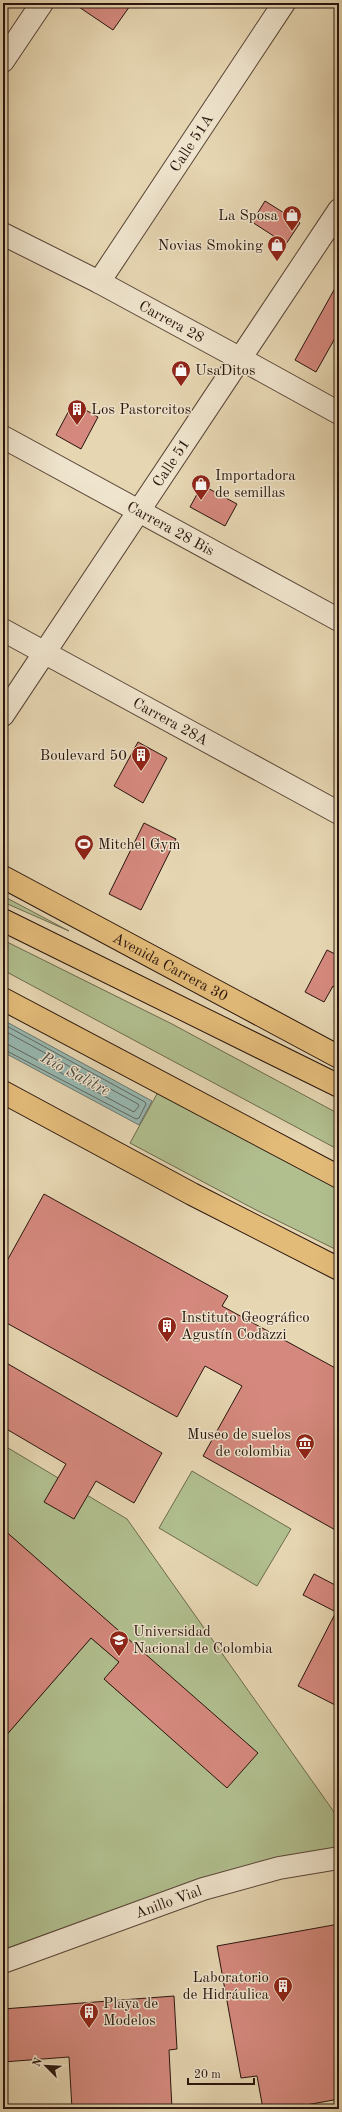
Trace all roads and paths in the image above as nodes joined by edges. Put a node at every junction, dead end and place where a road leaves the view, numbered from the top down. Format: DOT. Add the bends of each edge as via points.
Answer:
graph roads {
  1 [pos="42,3"];
  2 [pos="284,3"];
  3 [pos="3,61"];
  4 [pos="338,213"];
  5 [pos="3,234"];
  6 [pos="99,282"];
  7 [pos="241,359"];
  8 [pos="339,412"];
  9 [pos="3,437"];
  10 [pos="140,510"];
  11 [pos="339,620"];
  12 [pos="3,630"];
  13 [pos="45,652"];
  14 [pos="3,715"];
  15 [pos="339,813"];
  16 [pos="3,877"];
  17 [pos="3,920"];
  18 [pos="3,999"];
  19 [pos="339,1056"];
  20 [pos="339,1086"];
  21 [pos="3,1092"];
  22 [pos="339,1177"];
  23 [pos="339,1269"];
  24 [pos="339,1858"];
  25 [pos="3,1962"];
  1 -- 3 [label="street"];
  2 -- 6 [label="street, Calle 51A"];
  4 -- 7 [label="street, Calle 51"];
  5 -- 6 [label="street, Carrera 28"];
  6 -- 7 [label="street, Carrera 28"];
  7 -- 8 [label="street, Carrera 28"];
  7 -- 10 [label="street, Calle 51"];
  9 -- 10 [label="street, Carrera 28 Bis"];
  10 -- 11 [label="street, Carrera 28 Bis"];
  10 -- 13 [label="street, Calle 51"];
  12 -- 13 [label="street, Carrera 28A"];
  13 -- 14 [label="street, Calle 51"];
  13 -- 15 [label="street, Carrera 28A"];
  16 -- 19 [label="highway, Avenida Carrera 30"];
  17 -- 20 [label="highway, Avenida Carrera 30"];
  18 -- 22 [label="highway"];
  21 -- 23 [label="highway" via="192,1194"];
  24 -- 25 [label="street, Anillo Vial" via="279,1868 203,1888"];
}
